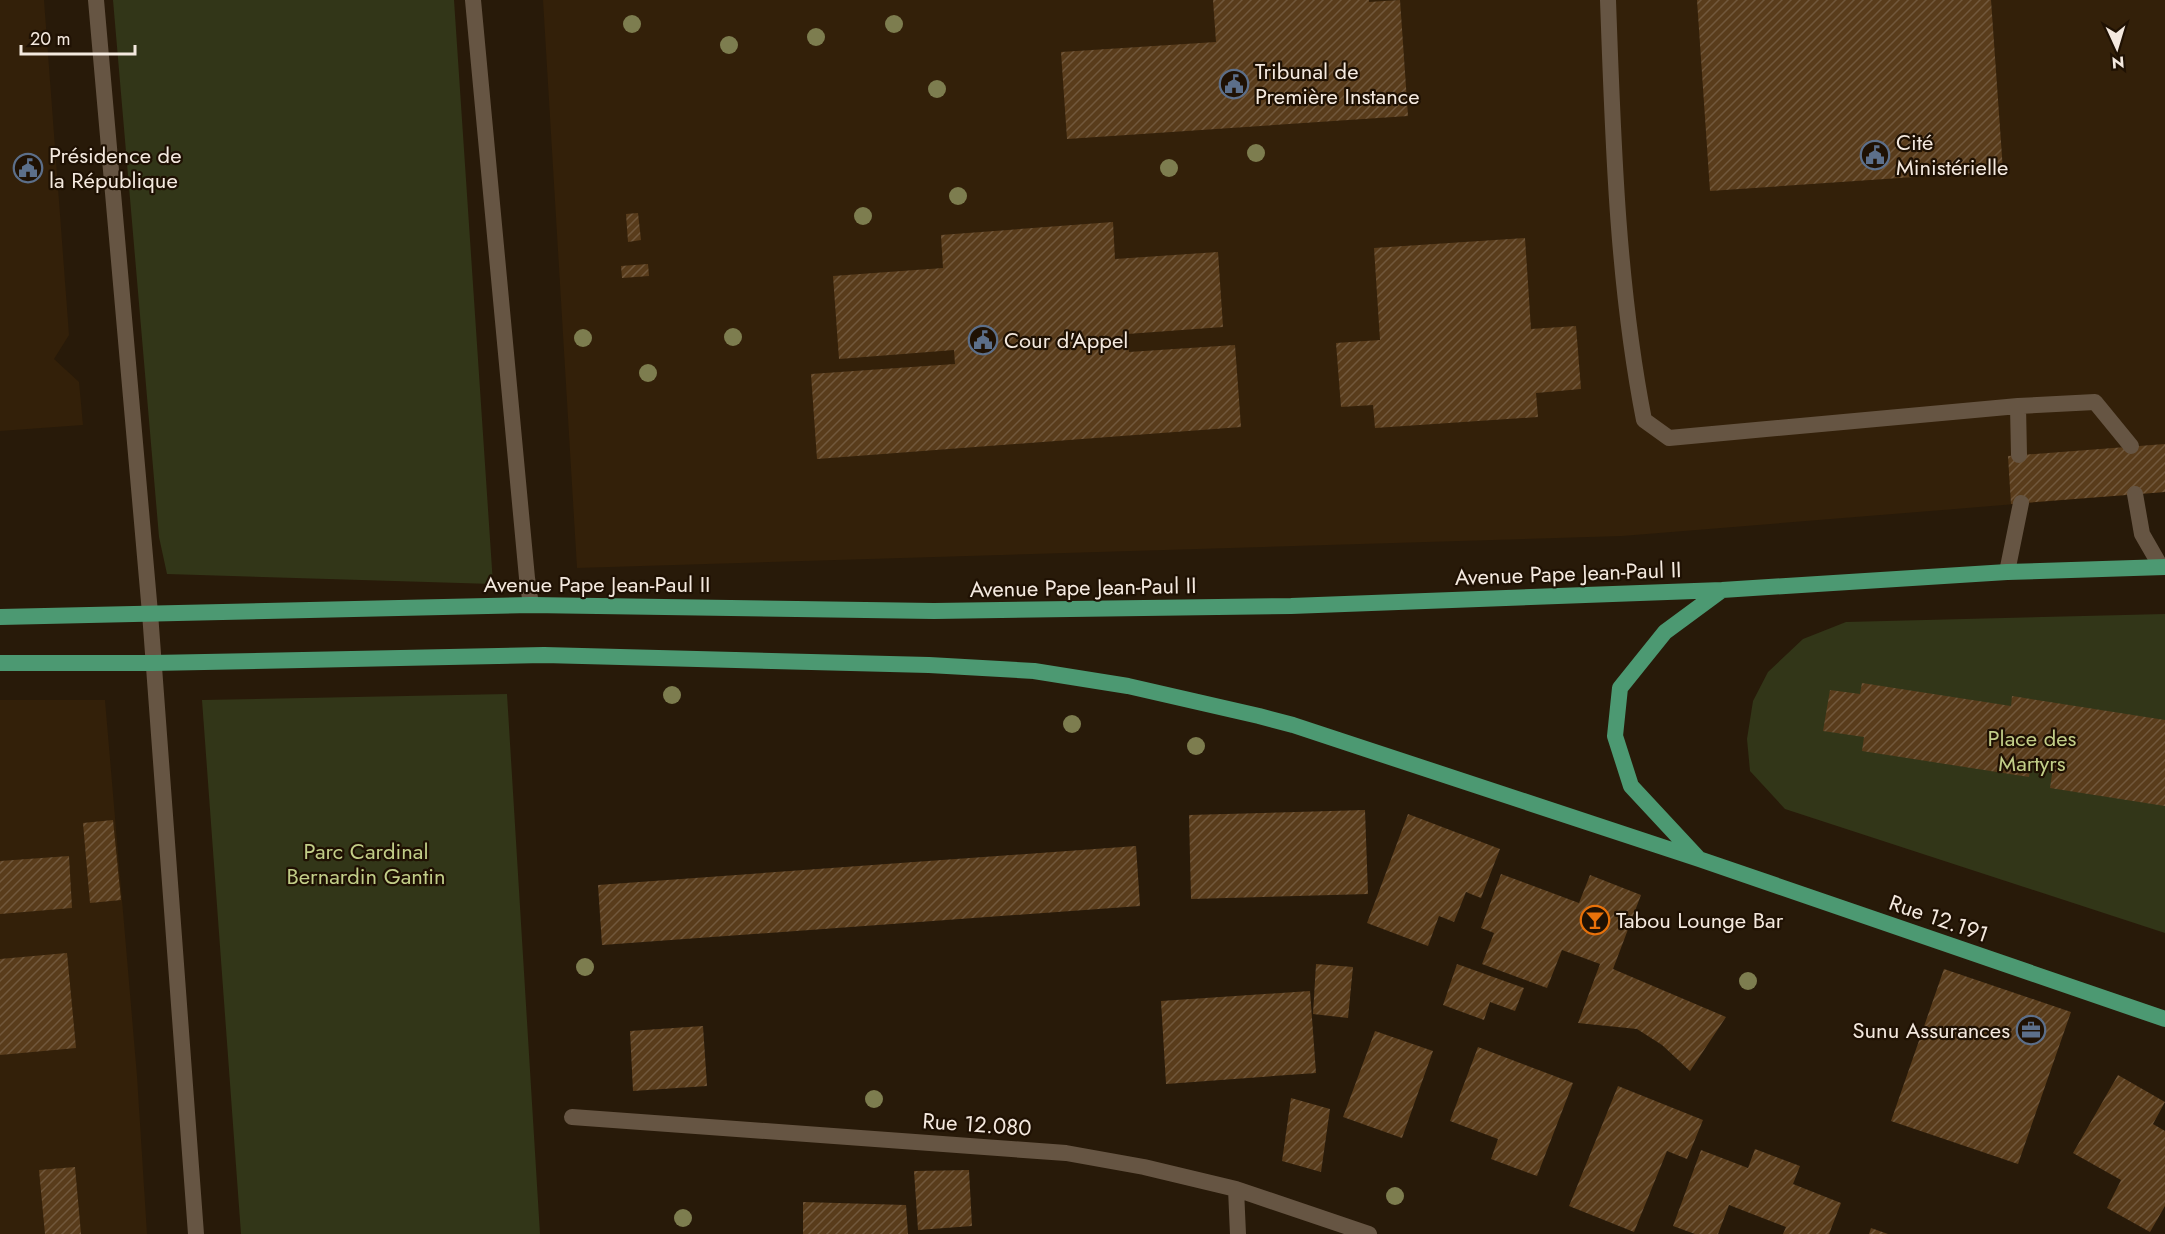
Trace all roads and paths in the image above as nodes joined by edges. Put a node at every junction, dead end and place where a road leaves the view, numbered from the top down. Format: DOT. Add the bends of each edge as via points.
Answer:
graph roads {
  1 [pos="96,0"];
  2 [pos="473,0"];
  3 [pos="1608,0"];
  4 [pos="2018,406"];
  5 [pos="2131,446"];
  6 [pos="2019,455"];
  7 [pos="2135,494"];
  8 [pos="2021,503"];
  9 [pos="2163,567"];
  10 [pos="2007,572"];
  11 [pos="1722,590"];
  12 [pos="531,604"];
  13 [pos="150,613"];
  14 [pos="0,616"];
  15 [pos="0,663"];
  16 [pos="153,663"];
  17 [pos="1699,859"];
  18 [pos="2165,1019"];
  19 [pos="572,1117"];
  20 [pos="1236,1188"];
  21 [pos="196,1234"];
  22 [pos="1238,1234"];
  23 [pos="1369,1234"];
  1 -- 13 [label="street"];
  2 -- 12 [label="street"];
  3 -- 4 [label="street" via="1613,154 1632,353 1644,420 1669,438"];
  4 -- 5 [label="street" via="2095,402"];
  4 -- 6 [label="street"];
  7 -- 9 [label="street" via="2142,534"];
  8 -- 10 [label="street"];
  9 -- 10 [label="main road, Avenue Pape Jean-Paul II"];
  10 -- 11 [label="main road, Avenue Pape Jean-Paul II"];
  11 -- 12 [label="main road, Avenue Pape Jean-Paul II" via="1090,610"];
  11 -- 17 [label="main road" via="1665,632 1620,688 1615,736 1631,786"];
  12 -- 13 [label="main road, Avenue Pape Jean-Paul II"];
  13 -- 14 [label="main road, Avenue Pape Jean-Paul II"];
  13 -- 16 [label="street"];
  15 -- 16 [label="main road"];
  16 -- 17 [label="main road" via="544,656 842,662 1034,671 1128,686 1259,716"];
  16 -- 21 [label="street"];
  17 -- 18 [label="main road, Rue 12.191"];
  19 -- 20 [label="street, Rue 12.080" via="1066,1153"];
  20 -- 22 [label="street"];
  20 -- 23 [label="street, Rue 12.080"];
}
